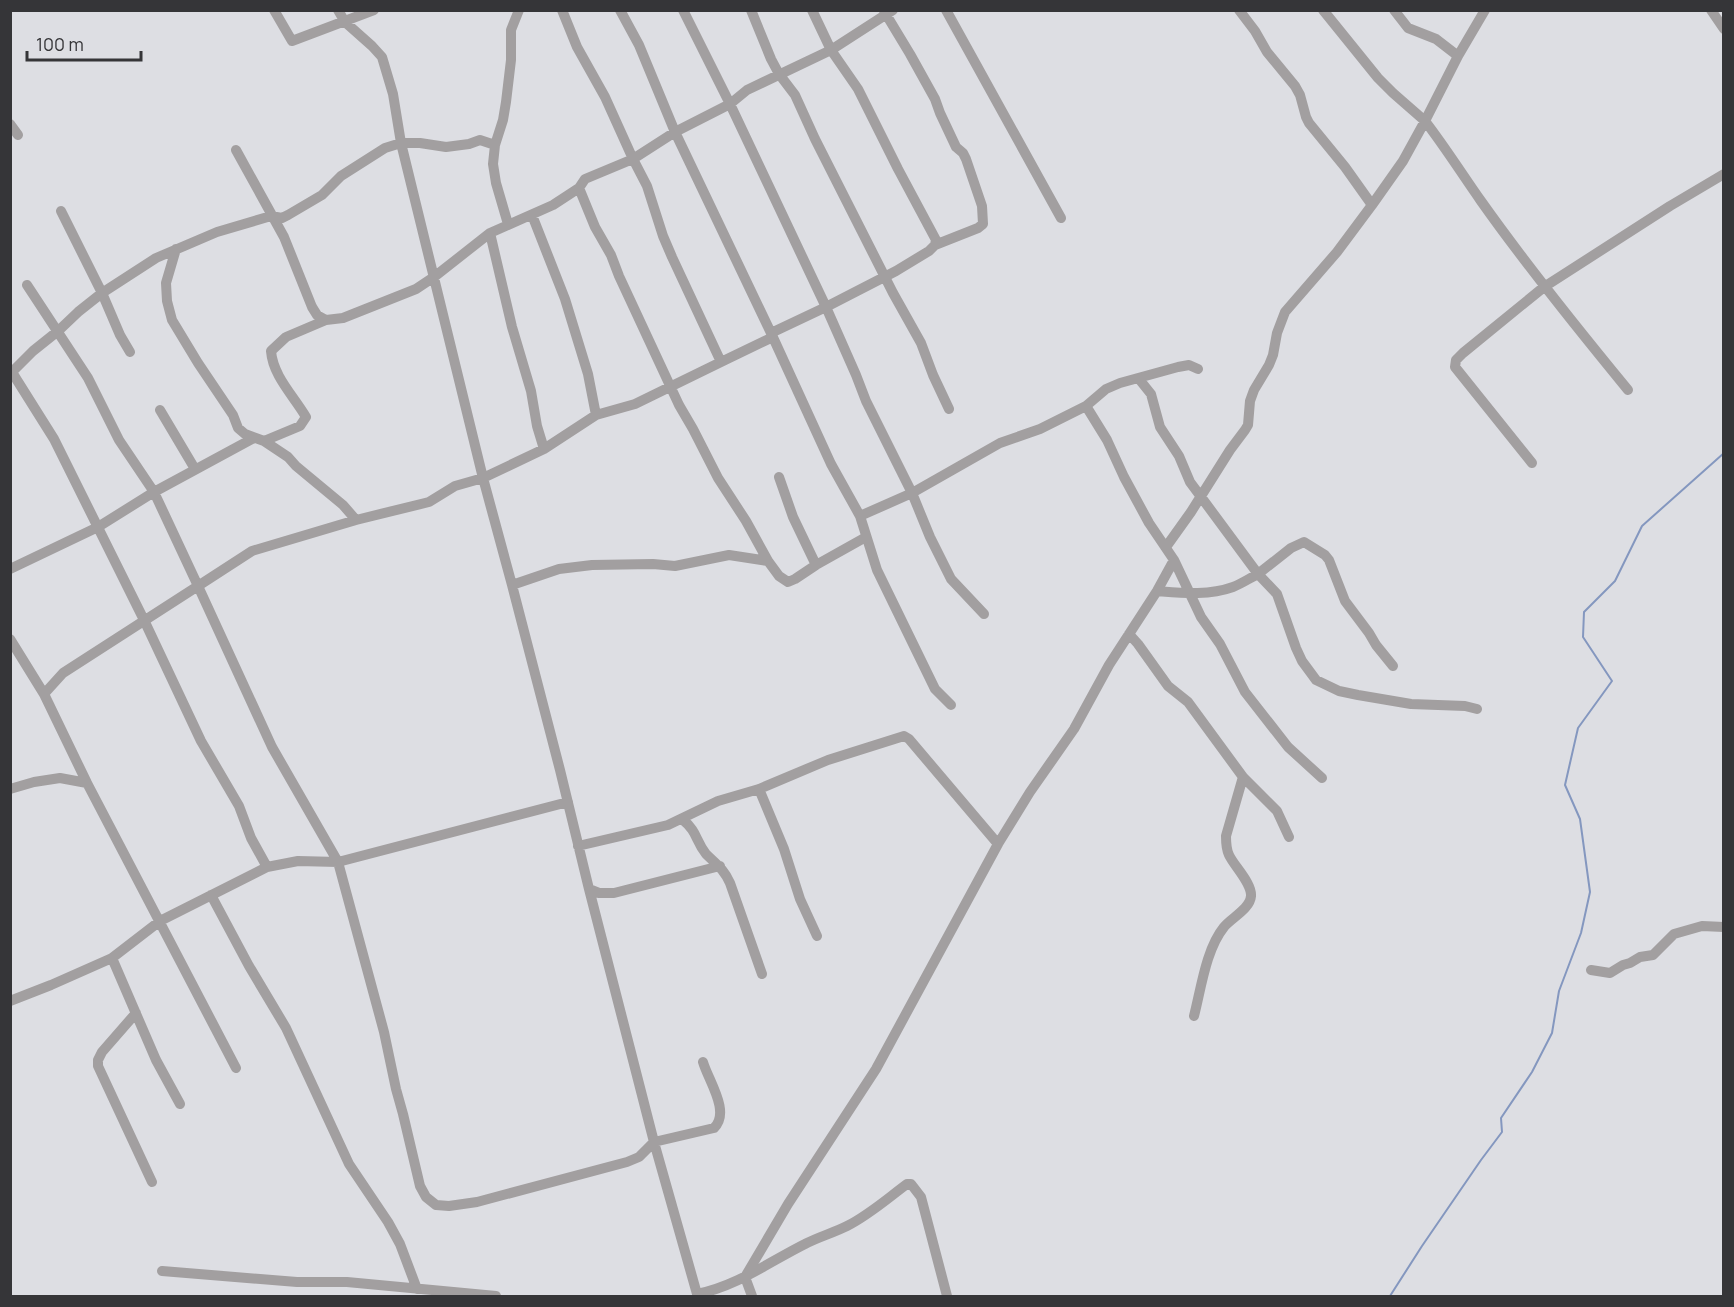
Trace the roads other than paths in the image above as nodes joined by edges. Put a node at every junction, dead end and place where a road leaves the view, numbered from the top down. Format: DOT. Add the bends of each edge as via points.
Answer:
graph roads {
  1 [pos="274,10"];
  2 [pos="338,10"];
  3 [pos="374,10"];
  4 [pos="519,10"];
  5 [pos="562,10"];
  6 [pos="620,10"];
  7 [pos="683,10"];
  8 [pos="751,10"];
  9 [pos="812,10"];
  10 [pos="946,10"];
  11 [pos="1239,10"];
  12 [pos="1323,10"];
  13 [pos="1395,10"];
  14 [pos="1485,10"];
  15 [pos="1711,10"];
  16 [pos="888,12"];
  17 [pos="345,22"];
  18 [pos="1724,29"];
  19 [pos="831,50"];
  20 [pos="1458,56"];
  21 [pos="779,74"];
  22 [pos="730,104"];
  23 [pos="1425,122"];
  24 [pos="10,124"];
  25 [pos="675,132"];
  26 [pos="18,135"];
  27 [pos="401,143"];
  28 [pos="495,145"];
  29 [pos="237,150"];
  30 [pos="633,159"];
  31 [pos="1724,174"];
  32 [pos="579,188"];
  33 [pos="1372,205"];
  34 [pos="61,211"];
  35 [pos="532,215"];
  36 [pos="272,216"];
  37 [pos="1061,218"];
  38 [pos="508,224"];
  39 [pos="490,233"];
  40 [pos="935,245"];
  41 [pos="176,249"];
  42 [pos="885,276"];
  43 [pos="434,277"];
  44 [pos="27,285"];
  45 [pos="1544,287"];
  46 [pos="102,293"];
  47 [pos="826,307"];
  48 [pos="326,320"];
  49 [pos="58,331"];
  50 [pos="772,335"];
  51 [pos="130,352"];
  52 [pos="722,362"];
  53 [pos="1198,369"];
  54 [pos="11,370"];
  55 [pos="1138,379"];
  56 [pos="670,386"];
  57 [pos="1628,390"];
  58 [pos="1086,406"];
  59 [pos="949,409"];
  60 [pos="160,410"];
  61 [pos="596,415"];
  62 [pos="259,440"];
  63 [pos="544,449"];
  64 [pos="1532,463"];
  65 [pos="195,470"];
  66 [pos="780,477"];
  67 [pos="483,478"];
  68 [pos="153,492"];
  69 [pos="912,493"];
  70 [pos="1201,496"];
  71 [pos="860,516"];
  72 [pos="356,520"];
  73 [pos="98,527"];
  74 [pos="866,537"];
  75 [pos="1166,547"];
  76 [pos="1174,560"];
  77 [pos="768,561"];
  78 [pos="816,565"];
  79 [pos="10,569"];
  80 [pos="1258,574"];
  81 [pos="513,585"];
  82 [pos="198,586"];
  83 [pos="1157,591"];
  84 [pos="1190,594"];
  85 [pos="984,615"];
  86 [pos="144,620"];
  87 [pos="1129,634"];
  88 [pos="10,639"];
  89 [pos="1393,666"];
  90 [pos="44,694"];
  91 [pos="951,705"];
  92 [pos="1477,709"];
  93 [pos="1243,777"];
  94 [pos="1322,778"];
  95 [pos="87,783"];
  96 [pos="10,789"];
  97 [pos="759,789"];
  98 [pos="568,802"];
  99 [pos="682,819"];
  100 [pos="1289,837"];
  101 [pos="998,844"];
  102 [pos="578,846"];
  103 [pos="338,862"];
  104 [pos="720,866"];
  105 [pos="267,867"];
  106 [pos="589,889"];
  107 [pos="212,895"];
  108 [pos="160,921"];
  109 [pos="1724,927"];
  110 [pos="817,936"];
  111 [pos="112,958"];
  112 [pos="1591,970"];
  113 [pos="762,974"];
  114 [pos="10,1000"];
  115 [pos="136,1013"];
  116 [pos="1194,1016"];
  117 [pos="703,1062"];
  118 [pos="236,1068"];
  119 [pos="180,1104"];
  120 [pos="654,1142"];
  121 [pos="152,1182"];
  122 [pos="162,1271"];
  123 [pos="745,1277"];
  124 [pos="417,1289"];
  125 [pos="496,1296"];
  126 [pos="695,1296"];
  127 [pos="752,1296"];
  128 [pos="947,1296"];
  1 -- 17 [label="street" via="292,41"];
  2 -- 17 [label="street"];
  3 -- 17 [label="street"];
  4 -- 28 [label="street" via="511,30 506,102"];
  5 -- 30 [label="street"];
  6 -- 25 [label="street"];
  7 -- 22 [label="street"];
  8 -- 21 [label="street"];
  9 -- 19 [label="street"];
  10 -- 37 [label="street"];
  11 -- 33 [label="street" via="1295,86 1309,123"];
  12 -- 23 [label="street" via="1378,78"];
  13 -- 20 [label="street" via="1408,28 1436,39"];
  14 -- 20 [label="street"];
  15 -- 18 [label="street"];
  16 -- 19 [label="street"];
  16 -- 40 [label="street" via="956,147 966,159 982,206 982,224 978,228"];
  17 -- 27 [label="street" via="382,57"];
  19 -- 21 [label="street"];
  19 -- 40 [label="street" via="858,89 936,240"];
  20 -- 23 [label="street"];
  21 -- 22 [label="street" via="747,90"];
  21 -- 42 [label="street" via="795,96"];
  22 -- 25 [label="street"];
  22 -- 47 [label="street"];
  23 -- 33 [label="street"];
  23 -- 45 [label="street"];
  24 -- 26 [label="street"];
  25 -- 30 [label="street"];
  25 -- 50 [label="street"];
  27 -- 28 [label="street" via="446,147 480,140"];
  27 -- 36 [label="street" via="352,168 306,206 282,218"];
  27 -- 43 [label="street"];
  28 -- 38 [label="street" via="496,183"];
  29 -- 36 [label="street"];
  30 -- 32 [label="street" via="585,179"];
  30 -- 52 [label="street" via="647,186 672,257"];
  31 -- 45 [label="street"];
  32 -- 35 [label="street"];
  32 -- 56 [label="street"];
  33 -- 70 [label="street" via="1285,312 1273,355 1250,401 1248,425"];
  34 -- 46 [label="street"];
  35 -- 38 [label="street"];
  35 -- 61 [label="street" via="565,299"];
  36 -- 41 [label="street"];
  36 -- 48 [label="street" via="316,315"];
  38 -- 39 [label="street"];
  39 -- 43 [label="street"];
  39 -- 63 [label="street"];
  40 -- 42 [label="street"];
  41 -- 46 [label="street"];
  41 -- 62 [label="street" via="166,283 172,320 238,428"];
  42 -- 47 [label="street"];
  42 -- 59 [label="street" via="921,343"];
  43 -- 48 [label="street" via="416,289 343,318"];
  43 -- 67 [label="street"];
  44 -- 49 [label="street"];
  45 -- 57 [label="street"];
  45 -- 64 [label="street" via="1463,352 1455,367"];
  46 -- 49 [label="street"];
  46 -- 51 [label="street"];
  47 -- 50 [label="street"];
  47 -- 69 [label="street" via="866,401"];
  48 -- 62 [label="street" via="286,337 271,351 272,363 282,382 306,417 300,426"];
  49 -- 54 [label="street"];
  49 -- 68 [label="street"];
  50 -- 52 [label="street"];
  50 -- 71 [label="street" via="831,464"];
  52 -- 56 [label="street"];
  53 -- 55 [label="street" via="1178,367"];
  54 -- 73 [label="street" via="54,439"];
  55 -- 58 [label="street" via="1106,389"];
  55 -- 70 [label="street" via="1151,394 1160,427"];
  56 -- 61 [label="street" via="635,404"];
  56 -- 77 [label="street" via="718,478"];
  58 -- 69 [label="street" via="1040,429 999,443"];
  58 -- 75 [label="street"];
  60 -- 65 [label="street"];
  61 -- 63 [label="street"];
  62 -- 65 [label="street"];
  62 -- 72 [label="street" via="288,457"];
  63 -- 67 [label="street"];
  65 -- 68 [label="street"];
  66 -- 78 [label="street"];
  67 -- 72 [label="street" via="455,486 429,502"];
  67 -- 81 [label="street"];
  68 -- 73 [label="street"];
  68 -- 82 [label="street"];
  69 -- 71 [label="street"];
  69 -- 85 [label="street" via="951,579"];
  70 -- 75 [label="street"];
  70 -- 80 [label="street"];
  71 -- 74 [label="street"];
  72 -- 82 [label="street" via="252,551"];
  73 -- 79 [label="street"];
  73 -- 86 [label="street"];
  74 -- 78 [label="street"];
  74 -- 91 [label="street" via="877,570 935,689"];
  75 -- 76 [label="street"];
  76 -- 83 [label="street"];
  76 -- 84 [label="street"];
  77 -- 78 [label="street" via="788,582"];
  77 -- 81 [label="street" via="729,555 675,566 592,564 559,569"];
  80 -- 84 [label="street" via="1232,587"];
  80 -- 89 [label="street" via="1304,542 1325,555 1345,601"];
  80 -- 92 [label="street" via="1276,594 1302,661 1316,680 1358,695"];
  81 -- 98 [label="street"];
  82 -- 86 [label="street"];
  82 -- 103 [label="street" via="273,747"];
  83 -- 84 [label="street"];
  83 -- 87 [label="street"];
  84 -- 94 [label="street" via="1245,692 1288,747"];
  86 -- 90 [label="street" via="63,673"];
  86 -- 105 [label="street"];
  87 -- 93 [label="street" via="1168,686 1188,702"];
  87 -- 101 [label="street" via="1074,729"];
  88 -- 90 [label="street"];
  90 -- 95 [label="street"];
  93 -- 100 [label="street" via="1277,811"];
  93 -- 116 [label="street" via="1226,847 1251,896 1213,945"];
  95 -- 96 [label="street" via="60,778"];
  95 -- 108 [label="street"];
  97 -- 99 [label="street" via="718,801"];
  97 -- 101 [label="street" via="828,760 904,736"];
  97 -- 110 [label="street"];
  98 -- 102 [label="street"];
  98 -- 103 [label="street"];
  99 -- 102 [label="street"];
  99 -- 104 [label="street" via="691,826 707,855"];
  101 -- 123 [label="street" via="876,1070"];
  102 -- 106 [label="street"];
  103 -- 105 [label="street" via="298,861"];
  103 -- 120 [label="street" via="420,1186 426,1197 436,1205 477,1202 634,1159"];
  104 -- 106 [label="street" via="614,893"];
  104 -- 113 [label="street" via="730,883"];
  105 -- 107 [label="street"];
  106 -- 120 [label="street"];
  107 -- 108 [label="street"];
  107 -- 124 [label="street" via="286,1028 349,1164 400,1244"];
  108 -- 111 [label="street"];
  108 -- 118 [label="street"];
  109 -- 112 [label="street" via="1702,926 1674,934 1653,955 1640,957 1610,973"];
  111 -- 114 [label="street"];
  111 -- 115 [label="street"];
  115 -- 119 [label="street"];
  115 -- 121 [label="street" via="102,1052 98,1066"];
  117 -- 120 [label="street" via="718,1098 719,1123 714,1128"];
  120 -- 126 [label="street"];
  122 -- 124 [label="street"];
  123 -- 126 [label="street"];
  123 -- 127 [label="street"];
  123 -- 128 [label="street" via="804,1244 847,1226 911,1184 921,1197"];
  124 -- 125 [label="street"];
}
